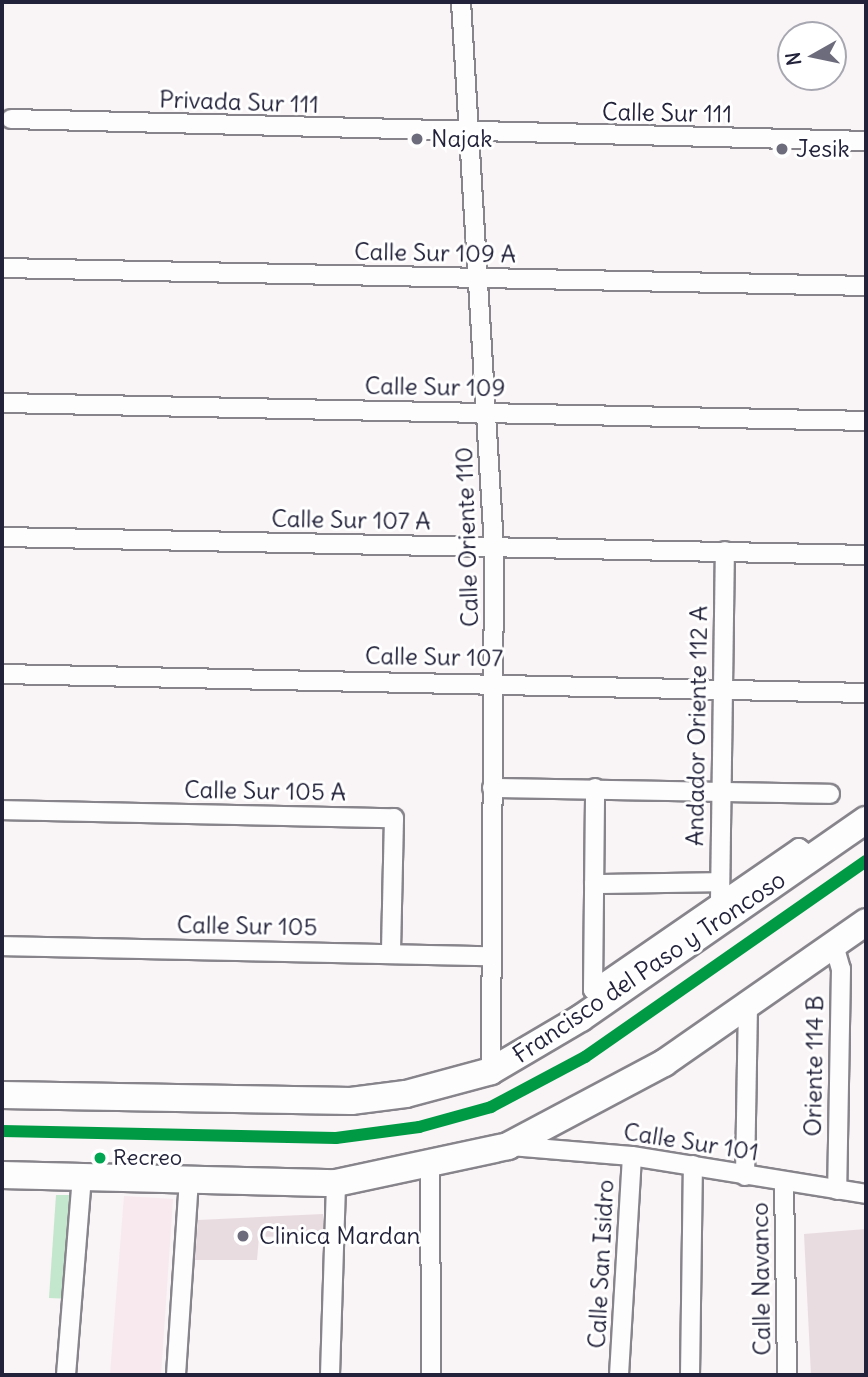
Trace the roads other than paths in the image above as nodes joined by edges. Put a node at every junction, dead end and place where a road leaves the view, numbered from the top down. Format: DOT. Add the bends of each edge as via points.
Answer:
graph roads {
  1 [pos="461,2"];
  2 [pos="11,119"];
  3 [pos="466,134"];
  4 [pos="866,141"];
  5 [pos="2,268"];
  6 [pos="477,278"];
  7 [pos="866,286"];
  8 [pos="2,403"];
  9 [pos="487,412"];
  10 [pos="866,421"];
  11 [pos="2,537"];
  12 [pos="494,547"];
  13 [pos="725,551"];
  14 [pos="866,555"];
  15 [pos="2,674"];
  16 [pos="494,682"];
  17 [pos="722,689"];
  18 [pos="866,693"];
  19 [pos="492,788"];
  20 [pos="595,788"];
  21 [pos="719,791"];
  22 [pos="830,793"];
  23 [pos="2,810"];
  24 [pos="866,820"];
  25 [pos="812,858"];
  26 [pos="720,883"];
  27 [pos="594,884"];
  28 [pos="720,902"];
  29 [pos="866,922"];
  30 [pos="834,945"];
  31 [pos="2,946"];
  32 [pos="391,953"];
  33 [pos="491,956"];
  34 [pos="659,956"];
  35 [pos="748,1000"];
  36 [pos="491,1071"];
  37 [pos="2,1095"];
  38 [pos="508,1146"];
  39 [pos="632,1156"];
  40 [pos="693,1165"];
  41 [pos="430,1167"];
  42 [pos="2,1175"];
  43 [pos="745,1176"];
  44 [pos="82,1178"];
  45 [pos="189,1181"];
  46 [pos="784,1182"];
  47 [pos="336,1183"];
  48 [pos="2,1185"];
  49 [pos="836,1190"];
  50 [pos="866,1194"];
  51 [pos="66,1375"];
  52 [pos="176,1375"];
  53 [pos="330,1375"];
  54 [pos="431,1375"];
  55 [pos="619,1375"];
  56 [pos="690,1375"];
  57 [pos="787,1375"];
  1 -- 3 [label="street, Calle Oriente 110"];
  2 -- 3 [label="street, Privada Sur 111"];
  3 -- 4 [label="street, Calle Sur 111"];
  3 -- 6 [label="street, Calle Oriente 110"];
  5 -- 6 [label="street, Calle Sur 109 A"];
  6 -- 7 [label="street, Calle Sur 109 A"];
  6 -- 9 [label="street, Calle Oriente 110"];
  8 -- 9 [label="street, Calle Sur 109"];
  9 -- 10 [label="street, Calle Sur 109"];
  9 -- 12 [label="street, Calle Oriente 110"];
  11 -- 12 [label="street, Calle Sur 107 A"];
  12 -- 13 [label="street, Calle Sur 107 A"];
  12 -- 16 [label="street, Calle Oriente 110"];
  13 -- 14 [label="street, Calle Sur 107 A"];
  13 -- 17 [label="street, Andador Oriente 112 A"];
  15 -- 16 [label="street, Calle Sur 107"];
  16 -- 17 [label="street, Calle Sur 107"];
  16 -- 19 [label="street, Calle Oriente 110"];
  17 -- 18 [label="street, Calle Sur 107"];
  17 -- 21 [label="street, Andador Oriente 112 A"];
  19 -- 20 [label="street"];
  19 -- 33 [label="street, Calle Oriente 110"];
  20 -- 21 [label="street"];
  20 -- 27 [label="street"];
  21 -- 22 [label="street"];
  21 -- 26 [label="street, Andador Oriente 112 A"];
  23 -- 32 [label="street, Calle Sur 105 A" via="394,818"];
  24 -- 25 [label="main road, Francisco del Paso y Troncoso"];
  25 -- 28 [label="street" via="799,848"];
  25 -- 34 [label="main road, Francisco del Paso y Troncoso"];
  26 -- 27 [label="street"];
  26 -- 28 [label="street, Andador Oriente 112 A"];
  27 -- 34 [label="street" via="593,990"];
  28 -- 34 [label="street"];
  29 -- 30 [label="main road"];
  30 -- 35 [label="main road"];
  30 -- 49 [label="street, Oriente 114 B" via="841,969"];
  31 -- 32 [label="street, Calle Sur 105"];
  32 -- 33 [label="street, Calle Sur 105"];
  33 -- 36 [label="street, Calle Oriente 110"];
  34 -- 36 [label="main road, Francisco del Paso y Troncoso"];
  35 -- 38 [label="main road" via="664,1063"];
  35 -- 43 [label="street"];
  36 -- 37 [label="main road, Francisco del Paso y Troncoso" via="406,1094 351,1101"];
  38 -- 39 [label="street, Calle Sur 101"];
  38 -- 41 [label="main road"];
  39 -- 40 [label="street, Calle Sur 101"];
  39 -- 55 [label="street, Calle San Isidro"];
  40 -- 43 [label="street, Calle Sur 101"];
  40 -- 56 [label="street"];
  41 -- 47 [label="main road"];
  41 -- 54 [label="street"];
  42 -- 44 [label="main road"];
  42 -- 48 [label="street"];
  43 -- 46 [label="street, Calle Sur 101"];
  44 -- 45 [label="main road"];
  44 -- 51 [label="street"];
  45 -- 47 [label="main road"];
  45 -- 52 [label="street"];
  46 -- 49 [label="street, Calle Sur 101"];
  46 -- 57 [label="street, Calle Navanco"];
  47 -- 53 [label="street"];
  49 -- 50 [label="street, Calle Sur 101"];
}
